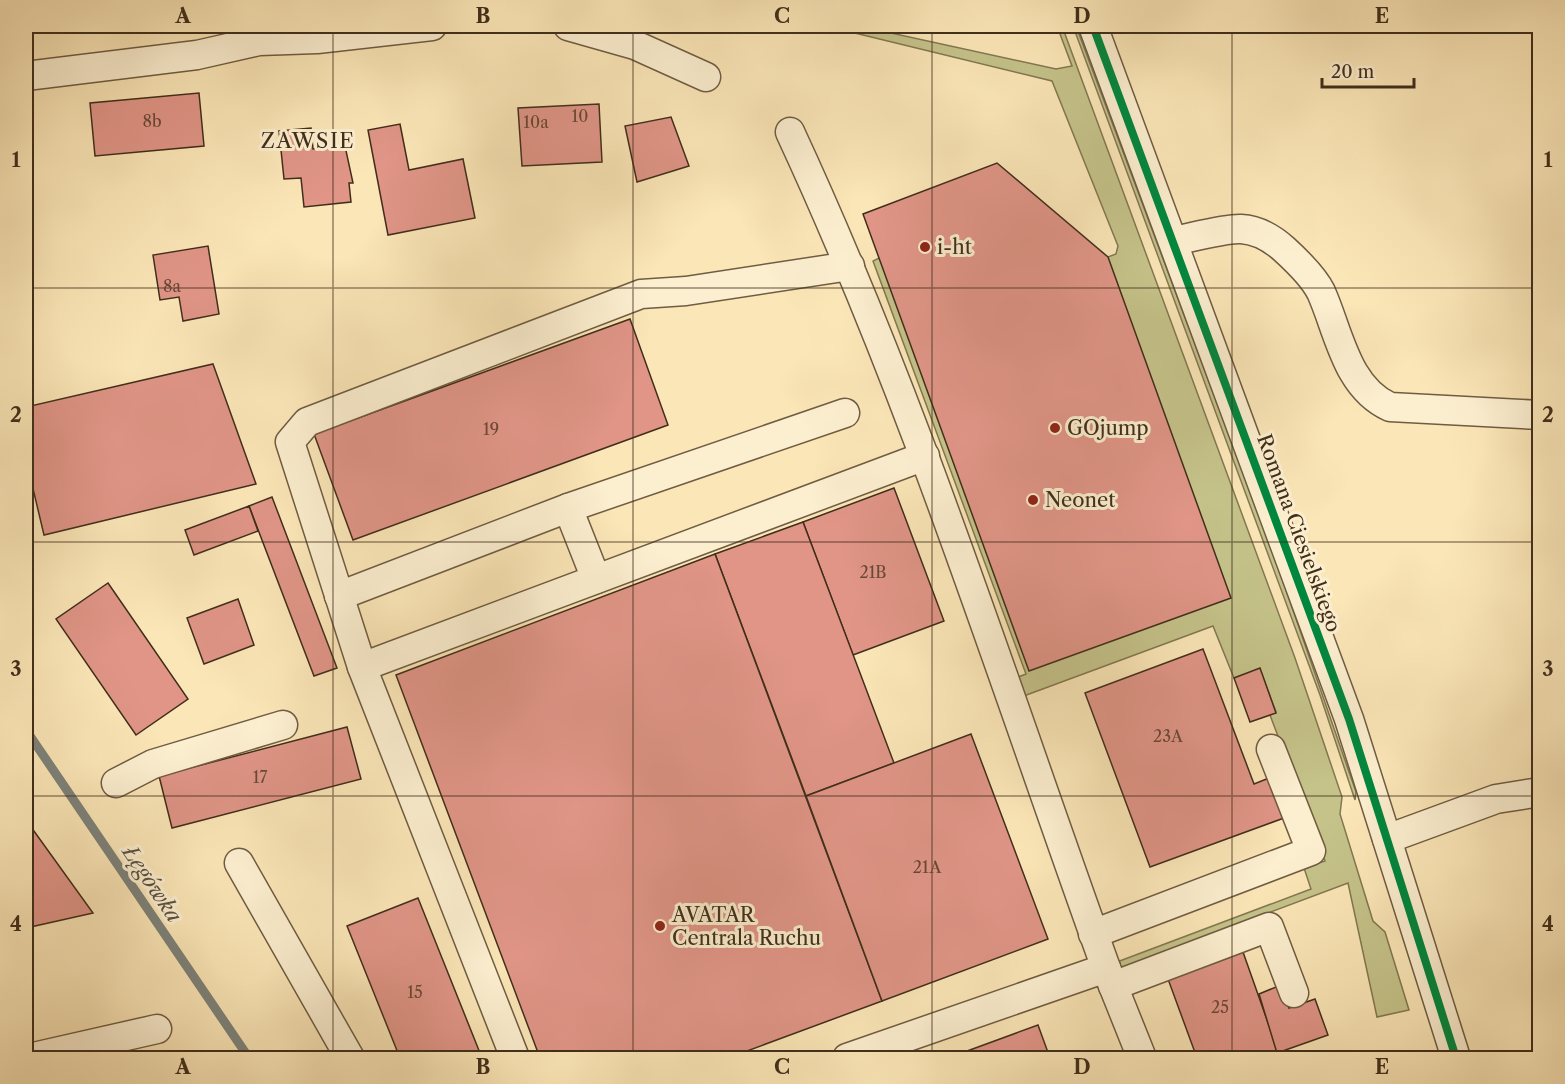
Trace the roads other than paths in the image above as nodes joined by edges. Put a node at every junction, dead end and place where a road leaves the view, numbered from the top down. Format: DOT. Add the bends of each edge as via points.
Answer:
graph roads {
  1 [pos="432,26"];
  2 [pos="568,26"];
  3 [pos="1093,26"];
  4 [pos="262,33"];
  5 [pos="26,76"];
  6 [pos="706,77"];
  7 [pos="790,132"];
  8 [pos="1173,241"];
  9 [pos="850,266"];
  10 [pos="845,413"];
  11 [pos="1539,415"];
  12 [pos="925,456"];
  13 [pos="568,508"];
  14 [pos="596,579"];
  15 [pos="339,596"];
  16 [pos="362,667"];
  17 [pos="283,725"];
  18 [pos="1271,749"];
  19 [pos="116,783"];
  20 [pos="1539,792"];
  21 [pos="1387,839"];
  22 [pos="239,863"];
  23 [pos="1093,934"];
  24 [pos="1109,977"];
  25 [pos="1294,993"];
  26 [pos="157,1029"];
  27 [pos="29,1059"];
  28 [pos="350,1059"];
  29 [pos="515,1059"];
  30 [pos="847,1059"];
  31 [pos="1142,1059"];
  32 [pos="1456,1059"];
  1 -- 4 [label="street" via="317,39"];
  2 -- 6 [label="street" via="635,45"];
  3 -- 8 [label="street, Romana Ciesielskiego"];
  4 -- 5 [label="street" via="197,56"];
  7 -- 9 [label="street"];
  8 -- 11 [label="street" via="1240,229 1270,237 1320,290 1361,386 1377,401 1400,408"];
  8 -- 21 [label="street, Romana Ciesielskiego" via="1309,607"];
  9 -- 12 [label="street"];
  9 -- 15 [label="street" via="686,291 640,294 307,422 290,442"];
  10 -- 13 [label="street"];
  12 -- 14 [label="street"];
  12 -- 23 [label="street"];
  13 -- 14 [label="street"];
  13 -- 15 [label="street"];
  14 -- 16 [label="street"];
  15 -- 16 [label="street"];
  16 -- 29 [label="street"];
  17 -- 19 [label="street" via="153,764"];
  18 -- 23 [label="street" via="1311,851"];
  20 -- 21 [label="street" via="1496,799"];
  21 -- 32 [label="street, Romana Ciesielskiego"];
  22 -- 28 [label="street"];
  23 -- 24 [label="street"];
  24 -- 25 [label="street" via="1269,927"];
  24 -- 30 [label="street"];
  24 -- 31 [label="street"];
  26 -- 27 [label="street"];
}
